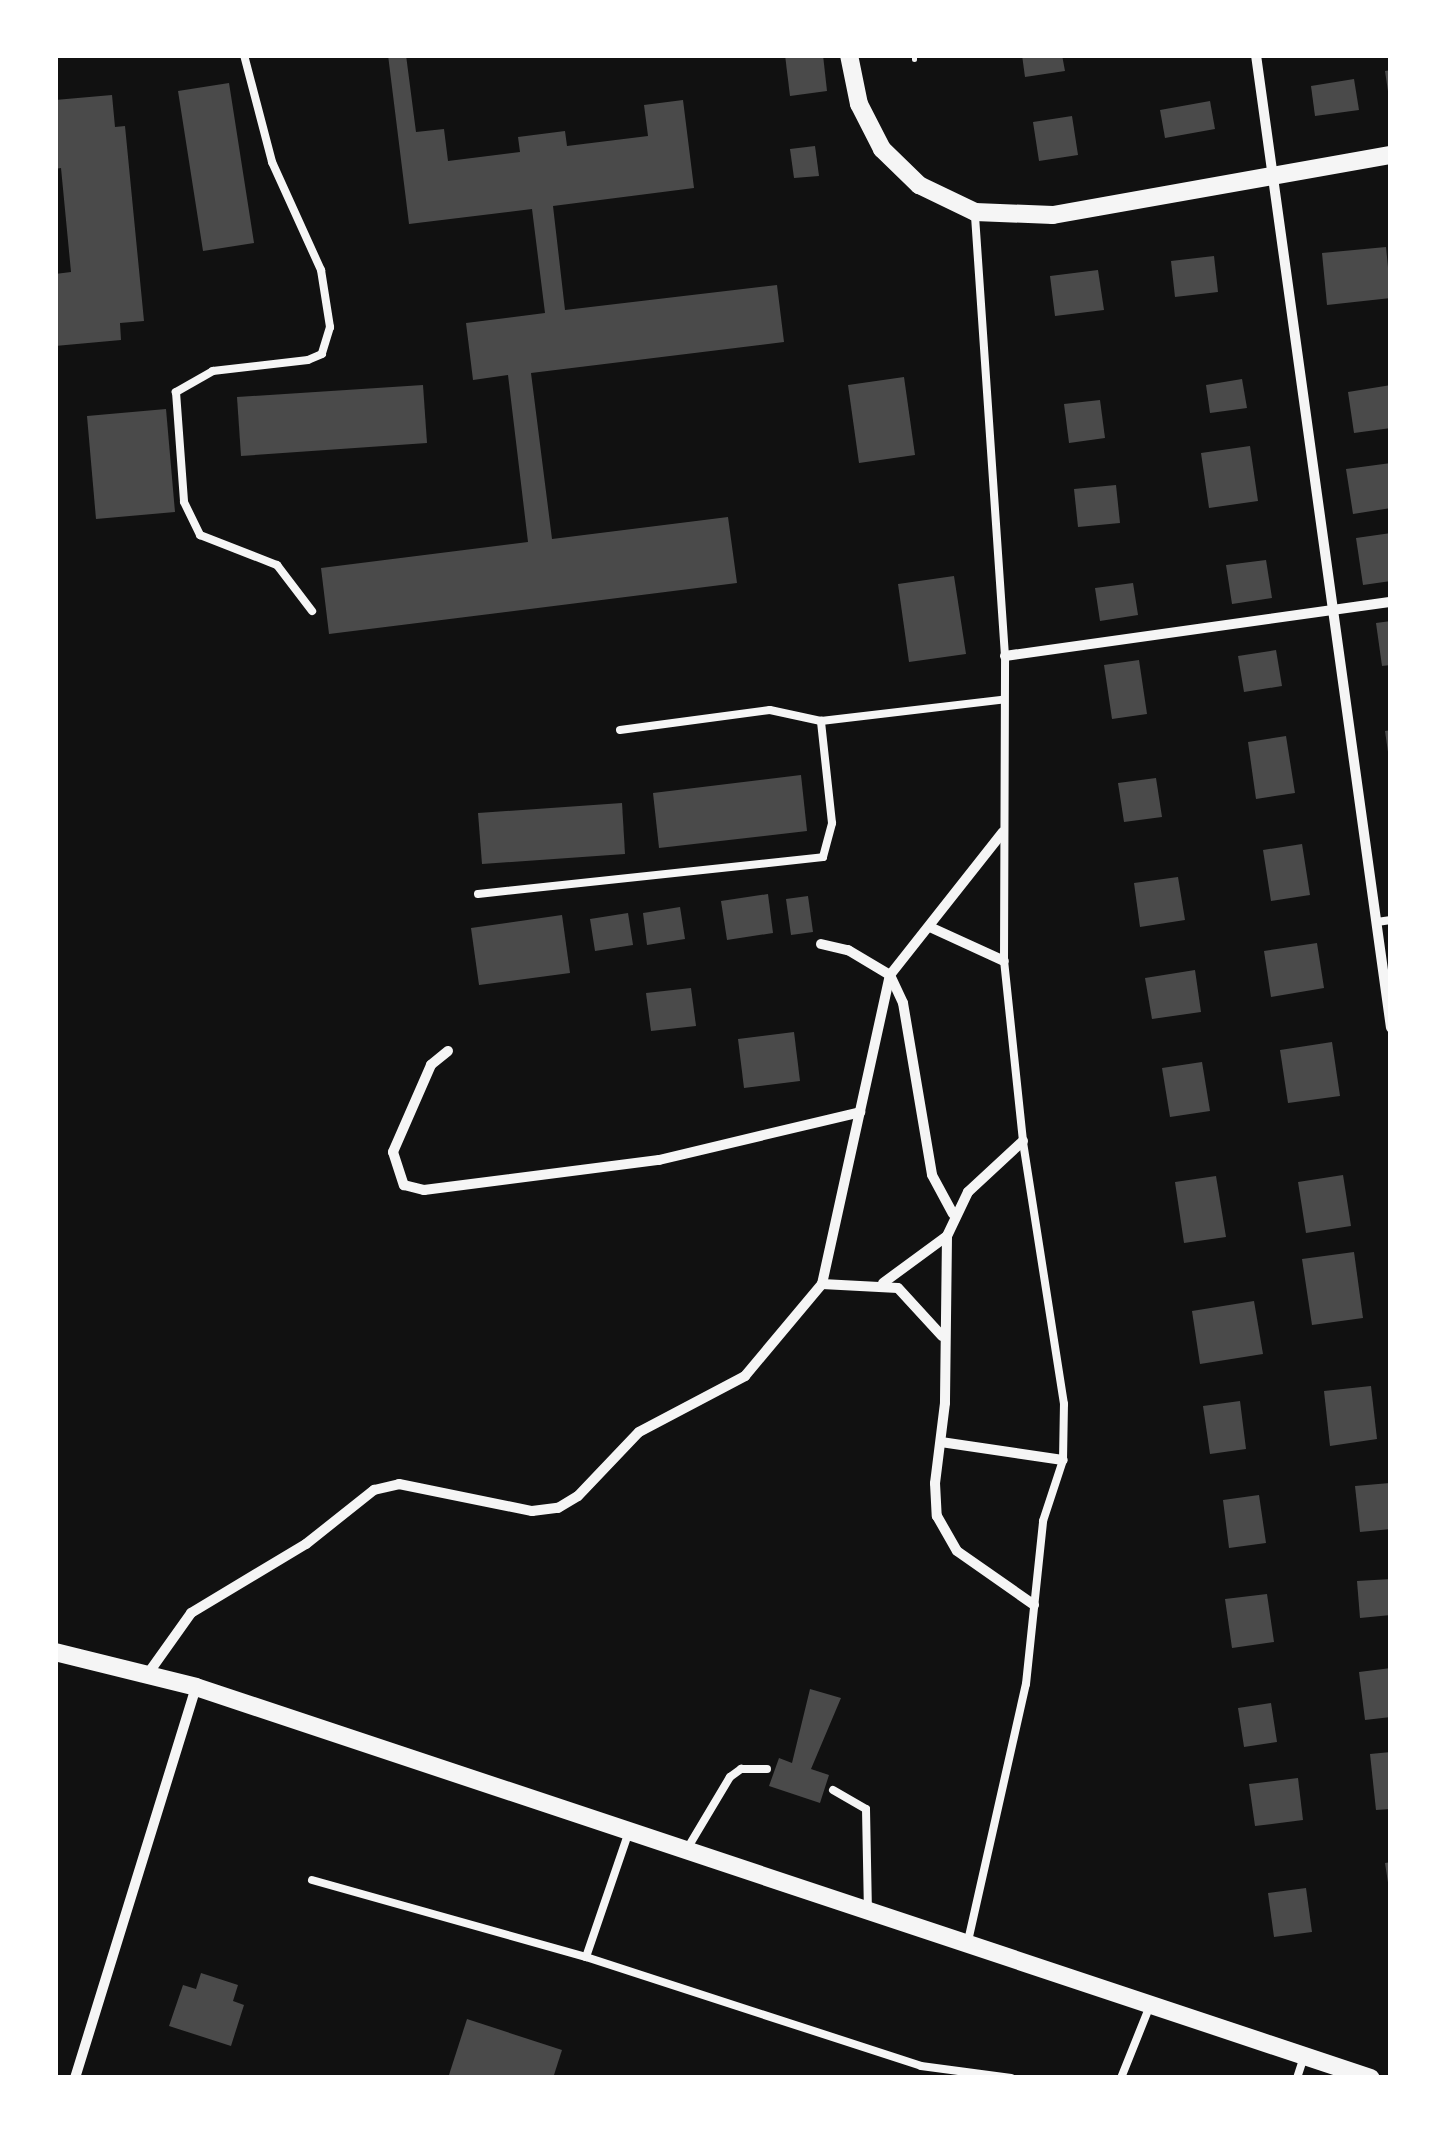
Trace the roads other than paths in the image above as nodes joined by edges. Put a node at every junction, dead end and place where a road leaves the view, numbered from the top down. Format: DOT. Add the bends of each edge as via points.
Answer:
graph roads {
  1 [pos="244,55"];
  2 [pos="849,55"];
  3 [pos="1256,55"];
  4 [pos="1391,154"];
  5 [pos="1277,174"];
  6 [pos="976,212"];
  7 [pos="1391,602"];
  8 [pos="1335,610"];
  9 [pos="312,612"];
  10 [pos="1005,656"];
  11 [pos="1001,700"];
  12 [pos="821,721"];
  13 [pos="620,730"];
  14 [pos="1003,832"];
  15 [pos="478,894"];
  16 [pos="1391,920"];
  17 [pos="1376,922"];
  18 [pos="932,928"];
  19 [pos="821,944"];
  20 [pos="1004,961"];
  21 [pos="890,975"];
  22 [pos="1391,1028"];
  23 [pos="448,1051"];
  24 [pos="860,1112"];
  25 [pos="1023,1141"];
  26 [pos="953,1214"];
  27 [pos="946,1236"];
  28 [pos="884,1282"];
  29 [pos="822,1284"];
  30 [pos="942,1336"];
  31 [pos="942,1442"];
  32 [pos="1063,1460"];
  33 [pos="1034,1605"];
  34 [pos="55,1652"];
  35 [pos="146,1675"];
  36 [pos="196,1688"];
  37 [pos="766,1769"];
  38 [pos="832,1790"];
  39 [pos="630,1830"];
  40 [pos="687,1849"];
  41 [pos="312,1880"];
  42 [pos="868,1908"];
  43 [pos="968,1942"];
  44 [pos="586,1957"];
  45 [pos="1150,2008"];
  46 [pos="1303,2059"];
  47 [pos="74,2078"];
  48 [pos="1011,2078"];
  49 [pos="1121,2078"];
  50 [pos="1297,2078"];
  51 [pos="1329,2078"];
  52 [pos="1371,2078"];
  1 -- 9 [label="lane" via="272,162 322,270 330,327 322,354 308,360 213,371 186,381 173,406 182,483 200,536 277,565"];
  2 -- 6 [label="street" via="859,104 882,149 919,185"];
  3 -- 5 [label="street"];
  4 -- 5 [label="street"];
  5 -- 6 [label="street" via="1053,215"];
  5 -- 8 [label="street"];
  6 -- 10 [label="lane"];
  7 -- 8 [label="street"];
  8 -- 10 [label="street"];
  8 -- 17 [label="street"];
  10 -- 11 [label="lane"];
  11 -- 12 [label="lane"];
  11 -- 14 [label="lane"];
  12 -- 13 [label="lane" via="770,710"];
  12 -- 15 [label="lane" via="832,823 823,857"];
  14 -- 18 [label="street"];
  14 -- 20 [label="lane"];
  16 -- 17 [label="lane"];
  17 -- 22 [label="street"];
  18 -- 20 [label="street"];
  18 -- 21 [label="street"];
  19 -- 21 [label="street" via="861,956"];
  20 -- 25 [label="lane"];
  21 -- 24 [label="street"];
  21 -- 26 [label="street" via="902,1003 929,1162"];
  23 -- 24 [label="street" via="430,1065 394,1152 404,1185 424,1190 659,1160"];
  24 -- 29 [label="street"];
  25 -- 26 [label="street"];
  25 -- 32 [label="lane" via="1064,1404"];
  26 -- 27 [label="street"];
  27 -- 28 [label="street"];
  27 -- 30 [label="street"];
  28 -- 29 [label="street"];
  28 -- 30 [label="street" via="913,1299"];
  29 -- 35 [label="street" via="745,1376 639,1432 558,1508 532,1511 399,1484 374,1490 306,1544 191,1613"];
  30 -- 31 [label="street"];
  31 -- 32 [label="street"];
  31 -- 33 [label="street" via="934,1483 946,1534 985,1574"];
  32 -- 33 [label="lane" via="1043,1521"];
  33 -- 43 [label="lane" via="1026,1684"];
  34 -- 35 [label="street"];
  35 -- 36 [label="street"];
  36 -- 39 [label="street"];
  36 -- 47 [label="street"];
  37 -- 40 [label="lane" via="740,1769 730,1777"];
  38 -- 42 [label="lane" via="866,1809"];
  39 -- 40 [label="street"];
  39 -- 44 [label="lane"];
  40 -- 42 [label="street"];
  41 -- 44 [label="lane"];
  42 -- 43 [label="street"];
  43 -- 45 [label="street"];
  44 -- 48 [label="lane" via="921,2066"];
  45 -- 46 [label="street"];
  45 -- 49 [label="lane"];
  46 -- 50 [label="lane"];
  46 -- 51 [label="street"];
  46 -- 52 [label="street"];
}
